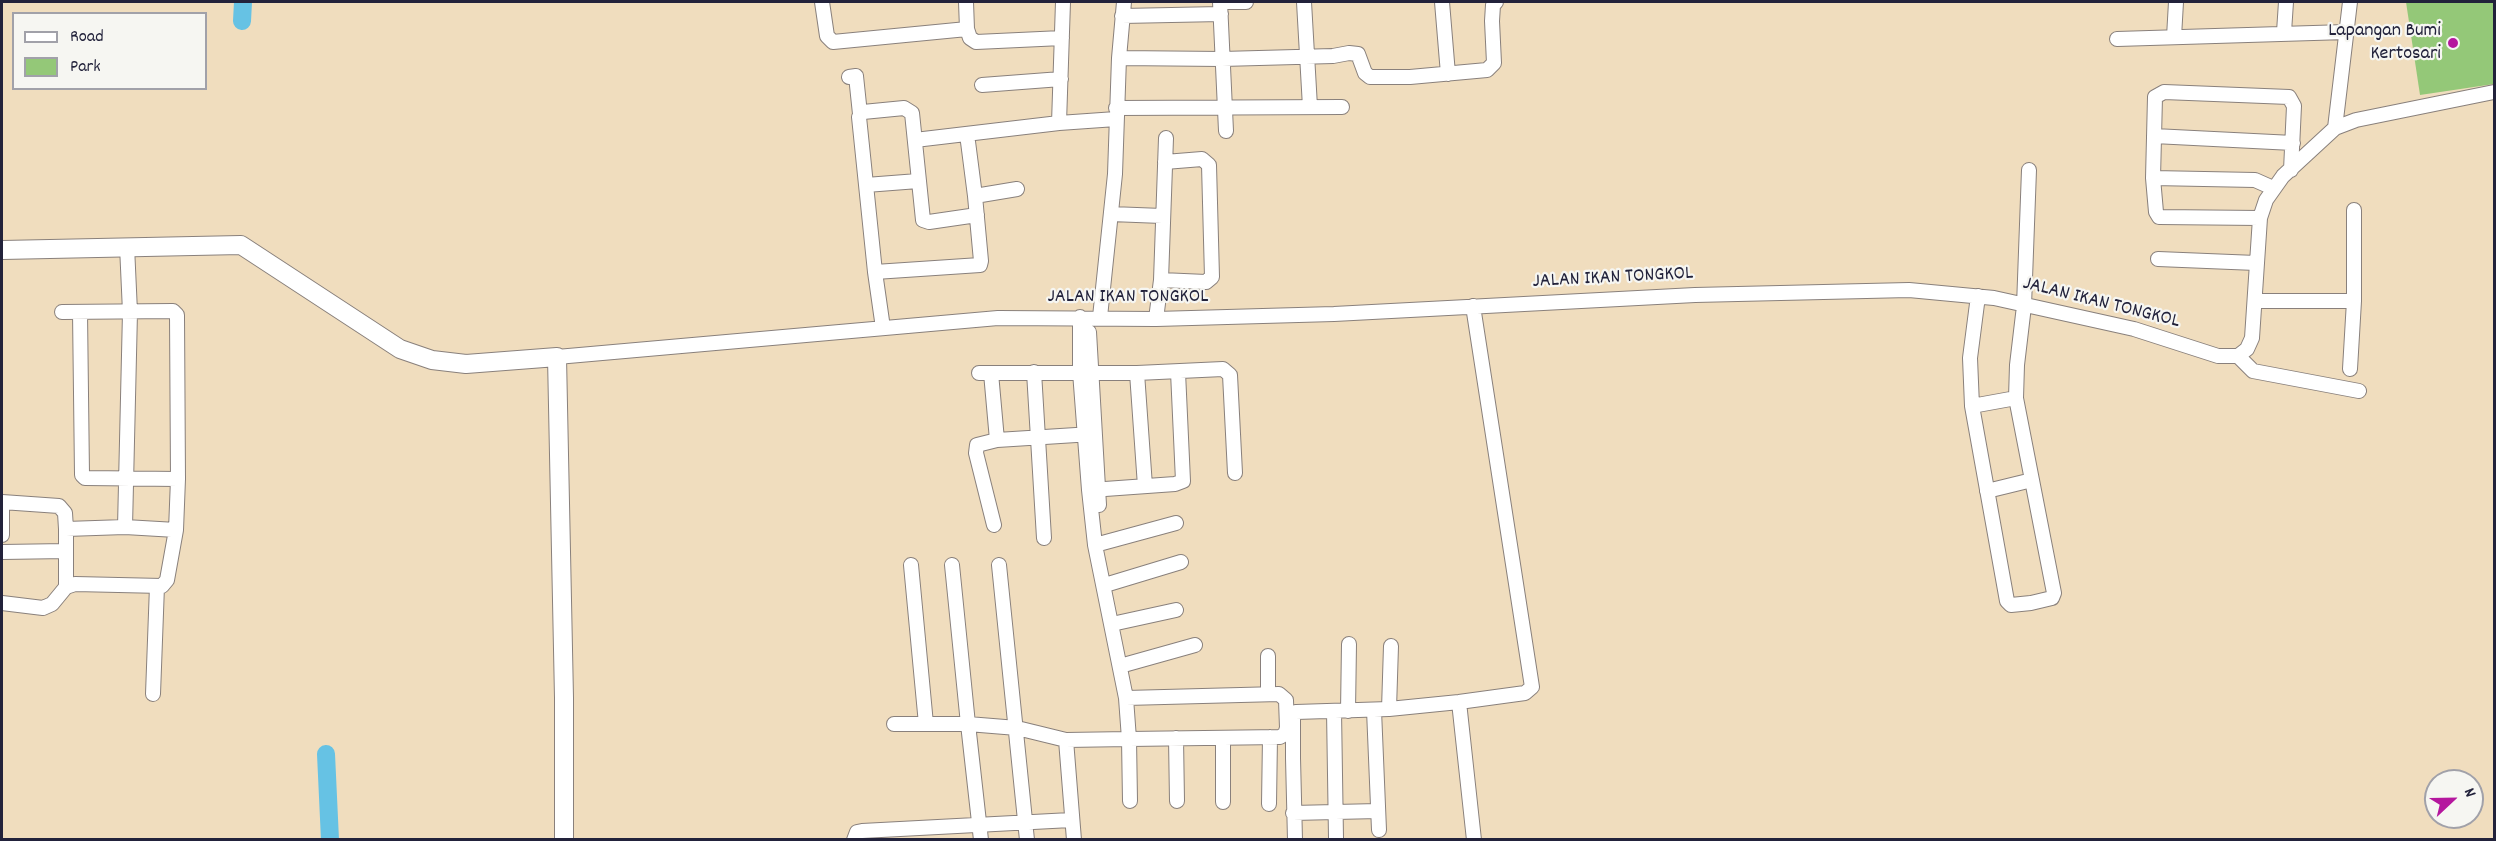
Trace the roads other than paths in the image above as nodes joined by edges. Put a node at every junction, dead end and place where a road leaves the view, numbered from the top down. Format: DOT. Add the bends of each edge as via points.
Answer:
graph roads {
  1 [pos="825,2"];
  2 [pos="966,2"];
  3 [pos="1063,2"];
  4 [pos="1124,2"];
  5 [pos="1246,2"];
  6 [pos="1304,2"];
  7 [pos="1442,2"];
  8 [pos="1496,2"];
  9 [pos="2176,2"];
  10 [pos="2286,2"];
  11 [pos="2350,2"];
  12 [pos="1220,6"];
  13 [pos="1122,16"];
  14 [pos="967,29"];
  15 [pos="2284,32"];
  16 [pos="2346,32"];
  17 [pos="2174,37"];
  18 [pos="1062,38"];
  19 [pos="2117,39"];
  20 [pos="1307,57"];
  21 [pos="1119,58"];
  22 [pos="1222,59"];
  23 [pos="1448,74"];
  24 [pos="849,77"];
  25 [pos="1061,79"];
  26 [pos="982,85"];
  27 [pos="2494,92"];
  28 [pos="1224,107"];
  29 [pos="1310,107"];
  30 [pos="1342,107"];
  31 [pos="860,114"];
  32 [pos="1116,114"];
  33 [pos="1059,123"];
  34 [pos="2334,128"];
  35 [pos="1226,130"];
  36 [pos="967,134"];
  37 [pos="2154,136"];
  38 [pos="1166,138"];
  39 [pos="915,140"];
  40 [pos="2294,143"];
  41 [pos="1165,162"];
  42 [pos="2029,170"];
  43 [pos="2291,170"];
  44 [pos="2153,178"];
  45 [pos="918,181"];
  46 [pos="866,185"];
  47 [pos="2273,188"];
  48 [pos="1017,189"];
  49 [pos="975,196"];
  50 [pos="2354,210"];
  51 [pos="1111,214"];
  52 [pos="977,215"];
  53 [pos="1162,216"];
  54 [pos="2260,218"];
  55 [pos="127,246"];
  56 [pos="2,250"];
  57 [pos="2158,260"];
  58 [pos="2256,263"];
  59 [pos="875,272"];
  60 [pos="1161,280"];
  61 [pos="1978,296"];
  62 [pos="2256,301"];
  63 [pos="2354,301"];
  64 [pos="1473,306"];
  65 [pos="2024,306"];
  66 [pos="62,312"];
  67 [pos="80,312"];
  68 [pos="130,312"];
  69 [pos="1089,317"];
  70 [pos="1156,319"];
  71 [pos="883,328"];
  72 [pos="2238,356"];
  73 [pos="557,357"];
  74 [pos="2350,369"];
  75 [pos="1034,372"];
  76 [pos="1084,372"];
  77 [pos="1178,372"];
  78 [pos="1137,373"];
  79 [pos="2359,391"];
  80 [pos="2016,398"];
  81 [pos="1972,406"];
  82 [pos="1089,434"];
  83 [pos="1038,439"];
  84 [pos="997,440"];
  85 [pos="1235,473"];
  86 [pos="126,479"];
  87 [pos="178,479"];
  88 [pos="2032,480"];
  89 [pos="1145,486"];
  90 [pos="1093,489"];
  91 [pos="1987,491"];
  92 [pos="2,502"];
  93 [pos="1176,523"];
  94 [pos="994,525"];
  95 [pos="125,527"];
  96 [pos="66,529"];
  97 [pos="176,530"];
  98 [pos="2,535"];
  99 [pos="1044,538"];
  100 [pos="1098,548"];
  101 [pos="66,551"];
  102 [pos="2,552"];
  103 [pos="1181,562"];
  104 [pos="911,565"];
  105 [pos="952,565"];
  106 [pos="999,565"];
  107 [pos="1105,585"];
  108 [pos="157,586"];
  109 [pos="66,587"];
  110 [pos="2,603"];
  111 [pos="1176,610"];
  112 [pos="1112,624"];
  113 [pos="1349,644"];
  114 [pos="1195,645"];
  115 [pos="1391,646"];
  116 [pos="1268,656"];
  117 [pos="1120,666"];
  118 [pos="153,694"];
  119 [pos="1268,694"];
  120 [pos="1125,698"];
  121 [pos="1459,702"];
  122 [pos="1389,709"];
  123 [pos="1374,710"];
  124 [pos="1341,711"];
  125 [pos="894,724"];
  126 [pos="926,724"];
  127 [pos="968,724"];
  128 [pos="1017,728"];
  129 [pos="1270,737"];
  130 [pos="1176,738"];
  131 [pos="1223,738"];
  132 [pos="1066,740"];
  133 [pos="1128,740"];
  134 [pos="1130,801"];
  135 [pos="1177,801"];
  136 [pos="1222,802"];
  137 [pos="1269,804"];
  138 [pos="1378,811"];
  139 [pos="1293,813"];
  140 [pos="1336,813"];
  141 [pos="1071,820"];
  142 [pos="1025,823"];
  143 [pos="1378,830"];
  144 [pos="980,833"];
  145 [pos="938,834"];
  146 [pos="896,835"];
  147 [pos="1336,838"];
  148 [pos="564,840"];
  149 [pos="854,840"];
  150 [pos="1026,840"];
  151 [pos="1074,840"];
  152 [pos="1295,840"];
  153 [pos="1474,840"];
  1 -- 14 [label="street" via="828,36 833,42"];
  2 -- 14 [label="street"];
  3 -- 18 [label="street"];
  4 -- 13 [label="street"];
  5 -- 12 [label="street"];
  6 -- 20 [label="street"];
  7 -- 23 [label="street"];
  8 -- 23 [label="street" via="1492,67"];
  9 -- 17 [label="street"];
  10 -- 15 [label="street"];
  11 -- 16 [label="street"];
  12 -- 13 [label="street"];
  12 -- 22 [label="street"];
  13 -- 21 [label="street"];
  14 -- 18 [label="street" via="976,42"];
  15 -- 16 [label="street"];
  15 -- 17 [label="street"];
  16 -- 34 [label="street"];
  17 -- 19 [label="street"];
  18 -- 25 [label="street"];
  20 -- 22 [label="street"];
  20 -- 23 [label="street" via="1358,54 1370,77"];
  20 -- 29 [label="street"];
  21 -- 22 [label="street"];
  21 -- 32 [label="street"];
  22 -- 28 [label="street"];
  24 -- 31 [label="street" via="856,76"];
  25 -- 26 [label="street"];
  25 -- 33 [label="street"];
  27 -- 34 [label="street"];
  28 -- 29 [label="street"];
  28 -- 32 [label="street"];
  28 -- 35 [label="street"];
  29 -- 30 [label="street"];
  31 -- 39 [label="street" via="909,109"];
  31 -- 46 [label="street"];
  32 -- 33 [label="street"];
  32 -- 51 [label="street"];
  33 -- 36 [label="street"];
  34 -- 43 [label="street"];
  36 -- 39 [label="street"];
  36 -- 49 [label="street"];
  37 -- 40 [label="street"];
  37 -- 40 [label="street" via="2155,97 2164,92 2289,97 2294,106"];
  37 -- 44 [label="street"];
  38 -- 41 [label="street"];
  39 -- 45 [label="street"];
  40 -- 43 [label="street"];
  41 -- 53 [label="street"];
  41 -- 60 [label="street" via="1202,159 1209,165 1212,278 1206,282"];
  42 -- 65 [label="street"];
  43 -- 47 [label="street"];
  44 -- 47 [label="street" via="2255,180"];
  44 -- 54 [label="street" via="2159,217"];
  45 -- 46 [label="street"];
  45 -- 52 [label="street" via="925,221"];
  46 -- 59 [label="street"];
  47 -- 54 [label="street"];
  48 -- 49 [label="street"];
  49 -- 52 [label="street"];
  50 -- 63 [label="street"];
  51 -- 53 [label="street"];
  51 -- 69 [label="street"];
  52 -- 59 [label="street" via="981,261 977,266"];
  53 -- 60 [label="street"];
  54 -- 58 [label="street"];
  55 -- 56 [label="main road"];
  55 -- 68 [label="street"];
  55 -- 73 [label="main road" via="241,245 400,349 432,360 489,364"];
  57 -- 58 [label="street"];
  58 -- 62 [label="street"];
  59 -- 71 [label="street"];
  60 -- 70 [label="street"];
  61 -- 64 [label="street, JALAN IKAN TONGKOL" via="1928,290 1816,291"];
  61 -- 65 [label="street, JALAN IKAN TONGKOL"];
  61 -- 81 [label="street" via="1970,358"];
  62 -- 63 [label="street"];
  62 -- 72 [label="street" via="2252,338"];
  63 -- 74 [label="street"];
  64 -- 70 [label="street, JALAN IKAN TONGKOL"];
  64 -- 121 [label="street" via="1532,687 1525,693"];
  65 -- 72 [label="street, JALAN IKAN TONGKOL" via="2134,329 2218,356"];
  65 -- 80 [label="street"];
  66 -- 67 [label="street"];
  67 -- 68 [label="street"];
  67 -- 86 [label="street" via="81,471 85,478"];
  68 -- 86 [label="street"];
  68 -- 87 [label="street" via="173,311 177,315"];
  69 -- 70 [label="street, JALAN IKAN TONGKOL"];
  69 -- 71 [label="street, JALAN IKAN TONGKOL" via="998,318"];
  69 -- 76 [label="street"];
  71 -- 73 [label="street, JALAN IKAN TONGKOL"];
  72 -- 79 [label="street" via="2253,371"];
  73 -- 148 [label="main road"];
  75 -- 76 [label="street"];
  75 -- 83 [label="street"];
  75 -- 84 [label="street" via="985,373"];
  76 -- 78 [label="street"];
  76 -- 82 [label="street"];
  77 -- 78 [label="street"];
  77 -- 85 [label="street" via="1228,372"];
  77 -- 89 [label="street" via="1185,478 1174,484"];
  78 -- 89 [label="street"];
  80 -- 81 [label="street"];
  80 -- 88 [label="street"];
  81 -- 91 [label="street"];
  82 -- 83 [label="street"];
  82 -- 90 [label="street"];
  83 -- 84 [label="street"];
  83 -- 99 [label="street"];
  84 -- 94 [label="street" via="979,443 975,448"];
  86 -- 87 [label="street"];
  86 -- 95 [label="street"];
  87 -- 97 [label="street"];
  88 -- 91 [label="street"];
  88 -- 91 [label="street" via="2054,593 2046,600 2011,605 2007,601"];
  89 -- 90 [label="street"];
  90 -- 100 [label="street"];
  92 -- 96 [label="street" via="59,506 65,513"];
  92 -- 98 [label="street"];
  93 -- 100 [label="street"];
  95 -- 96 [label="street"];
  95 -- 97 [label="street"];
  96 -- 101 [label="street"];
  97 -- 108 [label="street" via="167,580 165,585"];
  100 -- 107 [label="street"];
  101 -- 102 [label="street"];
  101 -- 109 [label="street"];
  103 -- 107 [label="street"];
  104 -- 126 [label="street"];
  105 -- 127 [label="street"];
  106 -- 128 [label="street"];
  107 -- 112 [label="street"];
  108 -- 109 [label="street"];
  108 -- 118 [label="street"];
  109 -- 110 [label="street" via="52,604 43,608"];
  111 -- 112 [label="street"];
  112 -- 117 [label="street"];
  113 -- 124 [label="street"];
  114 -- 117 [label="street"];
  115 -- 122 [label="street"];
  116 -- 119 [label="street"];
  117 -- 120 [label="street"];
  119 -- 120 [label="street"];
  119 -- 129 [label="street" via="1283,696 1287,711 1285,735"];
  120 -- 133 [label="street"];
  121 -- 122 [label="street"];
  121 -- 153 [label="street"];
  122 -- 123 [label="street"];
  123 -- 124 [label="street"];
  123 -- 138 [label="street"];
  124 -- 139 [label="street" via="1304,710 1294,714"];
  124 -- 140 [label="street"];
  125 -- 126 [label="street"];
  126 -- 127 [label="street"];
  127 -- 128 [label="street"];
  127 -- 144 [label="street"];
  128 -- 132 [label="street"];
  128 -- 142 [label="street"];
  129 -- 131 [label="street"];
  129 -- 137 [label="street"];
  130 -- 131 [label="street"];
  130 -- 133 [label="street"];
  130 -- 135 [label="street"];
  131 -- 136 [label="street"];
  132 -- 133 [label="street"];
  132 -- 141 [label="street"];
  133 -- 134 [label="street"];
  138 -- 140 [label="street"];
  138 -- 143 [label="street"];
  139 -- 140 [label="street"];
  139 -- 152 [label="street"];
  140 -- 147 [label="street"];
  141 -- 142 [label="street"];
  141 -- 151 [label="street"];
  142 -- 144 [label="street"];
  142 -- 150 [label="street"];
  144 -- 145 [label="street"];
  145 -- 146 [label="street"];
  146 -- 149 [label="street" via="857,832"];
}
